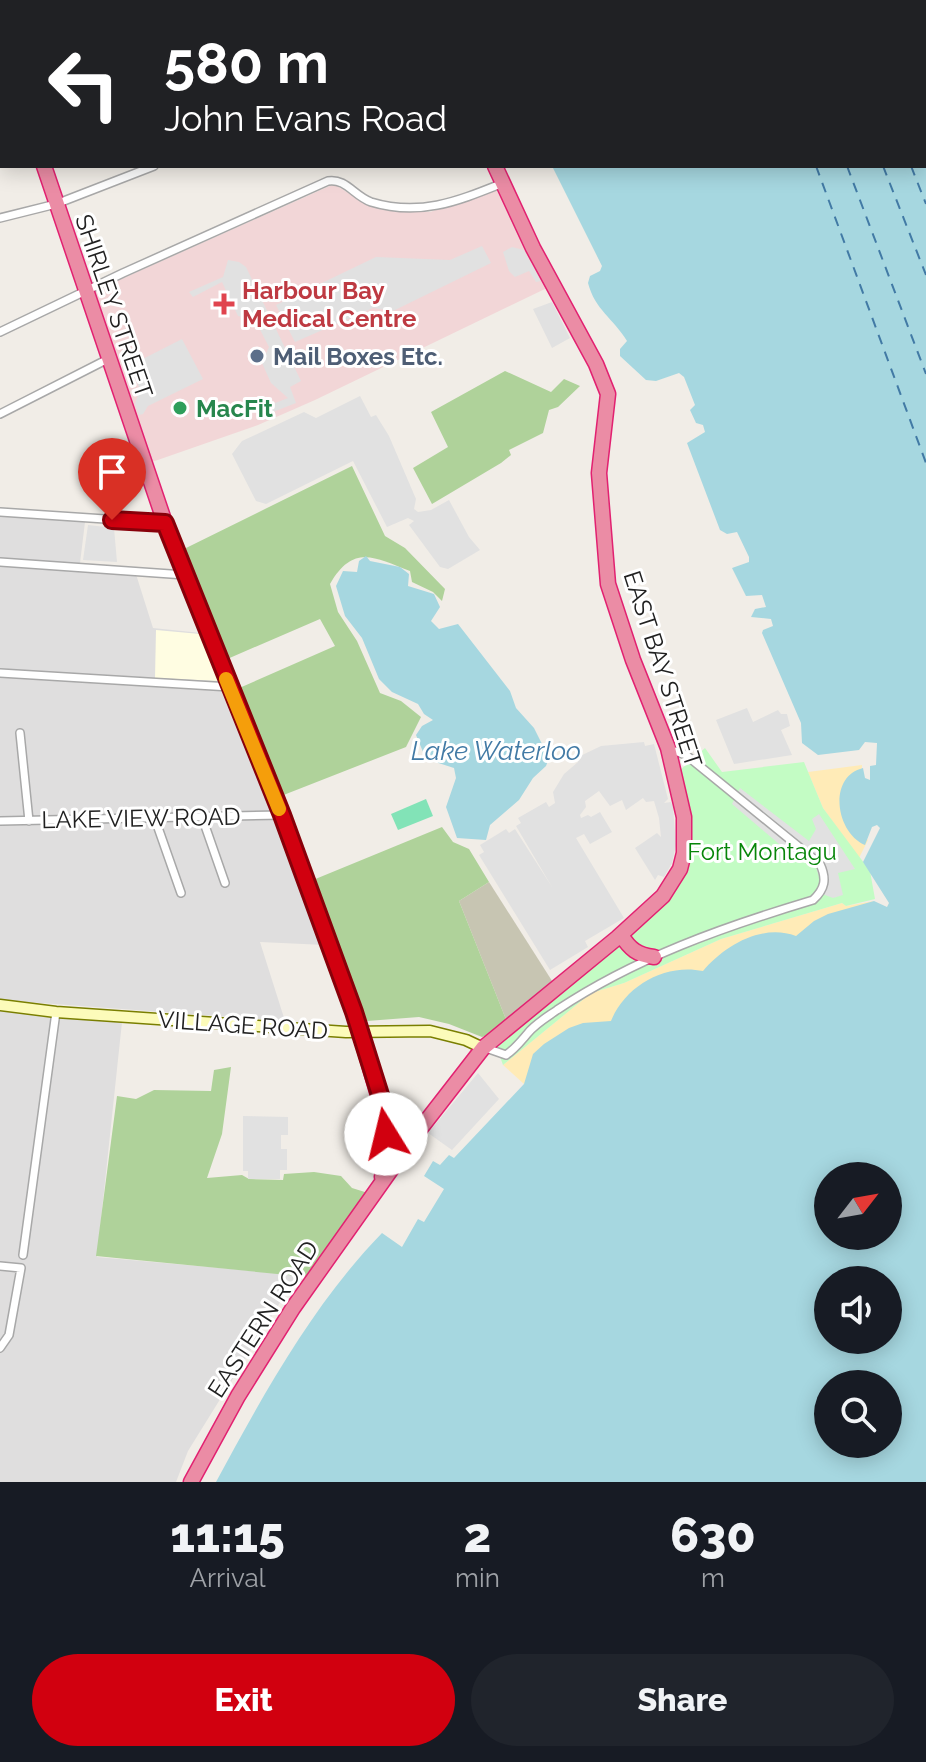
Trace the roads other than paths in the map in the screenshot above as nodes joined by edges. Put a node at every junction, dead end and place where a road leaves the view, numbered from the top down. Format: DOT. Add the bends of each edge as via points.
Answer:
graph roads {
  1 [pos="45,168"];
  2 [pos="149,168"];
  3 [pos="496,168"];
  4 [pos="503,183"];
  5 [pos="56,204"];
  6 [pos="0,218"];
  7 [pos="85,292"];
  8 [pos="0,332"];
  9 [pos="108,359"];
  10 [pos="0,414"];
  11 [pos="0,512"];
  12 [pos="165,523"];
  13 [pos="0,562"];
  14 [pos="185,575"];
  15 [pos="0,673"];
  16 [pos="230,687"];
  17 [pos="20,733"];
  18 [pos="668,748"];
  19 [pos="282,815"];
  20 [pos="202,817"];
  21 [pos="155,819"];
  22 [pos="0,821"];
  23 [pos="29,821"];
  24 [pos="225,883"];
  25 [pos="181,893"];
  26 [pos="621,935"];
  27 [pos="654,957"];
  28 [pos="0,1005"];
  29 [pos="56,1012"];
  30 [pos="359,1032"];
  31 [pos="483,1048"];
  32 [pos="381,1098"];
  33 [pos="417,1133"];
  34 [pos="381,1185"];
  35 [pos="23,1255"];
  36 [pos="0,1266"];
  37 [pos="0,1348"];
  38 [pos="191,1482"];
  1 -- 5 [label="highway, SHIRLEY STREET"];
  2 -- 5 [label="street"];
  3 -- 4 [label="highway, EAST BAY STREET"];
  4 -- 7 [label="street" via="429,209 368,201 342,182 328,181"];
  4 -- 18 [label="highway, EAST BAY STREET" via="608,394 599,465 608,584"];
  5 -- 6 [label="street"];
  5 -- 7 [label="highway, SHIRLEY STREET"];
  7 -- 8 [label="street"];
  7 -- 9 [label="highway, SHIRLEY STREET"];
  9 -- 10 [label="street"];
  9 -- 12 [label="highway, SHIRLEY STREET"];
  11 -- 12 [label="street"];
  12 -- 14 [label="highway, SHIRLEY STREET"];
  13 -- 14 [label="street"];
  14 -- 16 [label="highway, SHIRLEY STREET"];
  15 -- 16 [label="street"];
  16 -- 19 [label="highway, SHIRLEY STREET"];
  17 -- 23 [label="street"];
  18 -- 26 [label="highway, EAST BAY STREET" via="684,817 680,869 663,896"];
  18 -- 27 [label="street" via="686,755 804,849 820,864 825,884 813,900"];
  19 -- 20 [label="street, LAKE VIEW ROAD"];
  19 -- 30 [label="highway, SHIRLEY STREET"];
  20 -- 21 [label="street, LAKE VIEW ROAD"];
  20 -- 24 [label="street"];
  21 -- 23 [label="street, LAKE VIEW ROAD"];
  21 -- 25 [label="street"];
  22 -- 23 [label="street, LAKE VIEW ROAD"];
  26 -- 27 [label="highway" via="639,955"];
  26 -- 31 [label="highway, EAST BAY STREET"];
  27 -- 31 [label="street" via="559,1009 506,1055"];
  28 -- 29 [label="main road, VILLAGE ROAD"];
  29 -- 30 [label="main road, VILLAGE ROAD"];
  29 -- 35 [label="street"];
  30 -- 31 [label="main road, VILLAGE ROAD" via="430,1031"];
  30 -- 32 [label="highway, SHIRLEY STREET"];
  31 -- 33 [label="highway, EAST BAY STREET"];
  32 -- 33 [label="highway" via="396,1119"];
  32 -- 34 [label="highway, SHIRLEY STREET" via="386,1155"];
  33 -- 34 [label="highway, EAST BAY STREET"];
  34 -- 38 [label="highway, EASTERN ROAD" via="293,1308"];
  36 -- 37 [label="street" via="21,1268 9,1335"];
}
